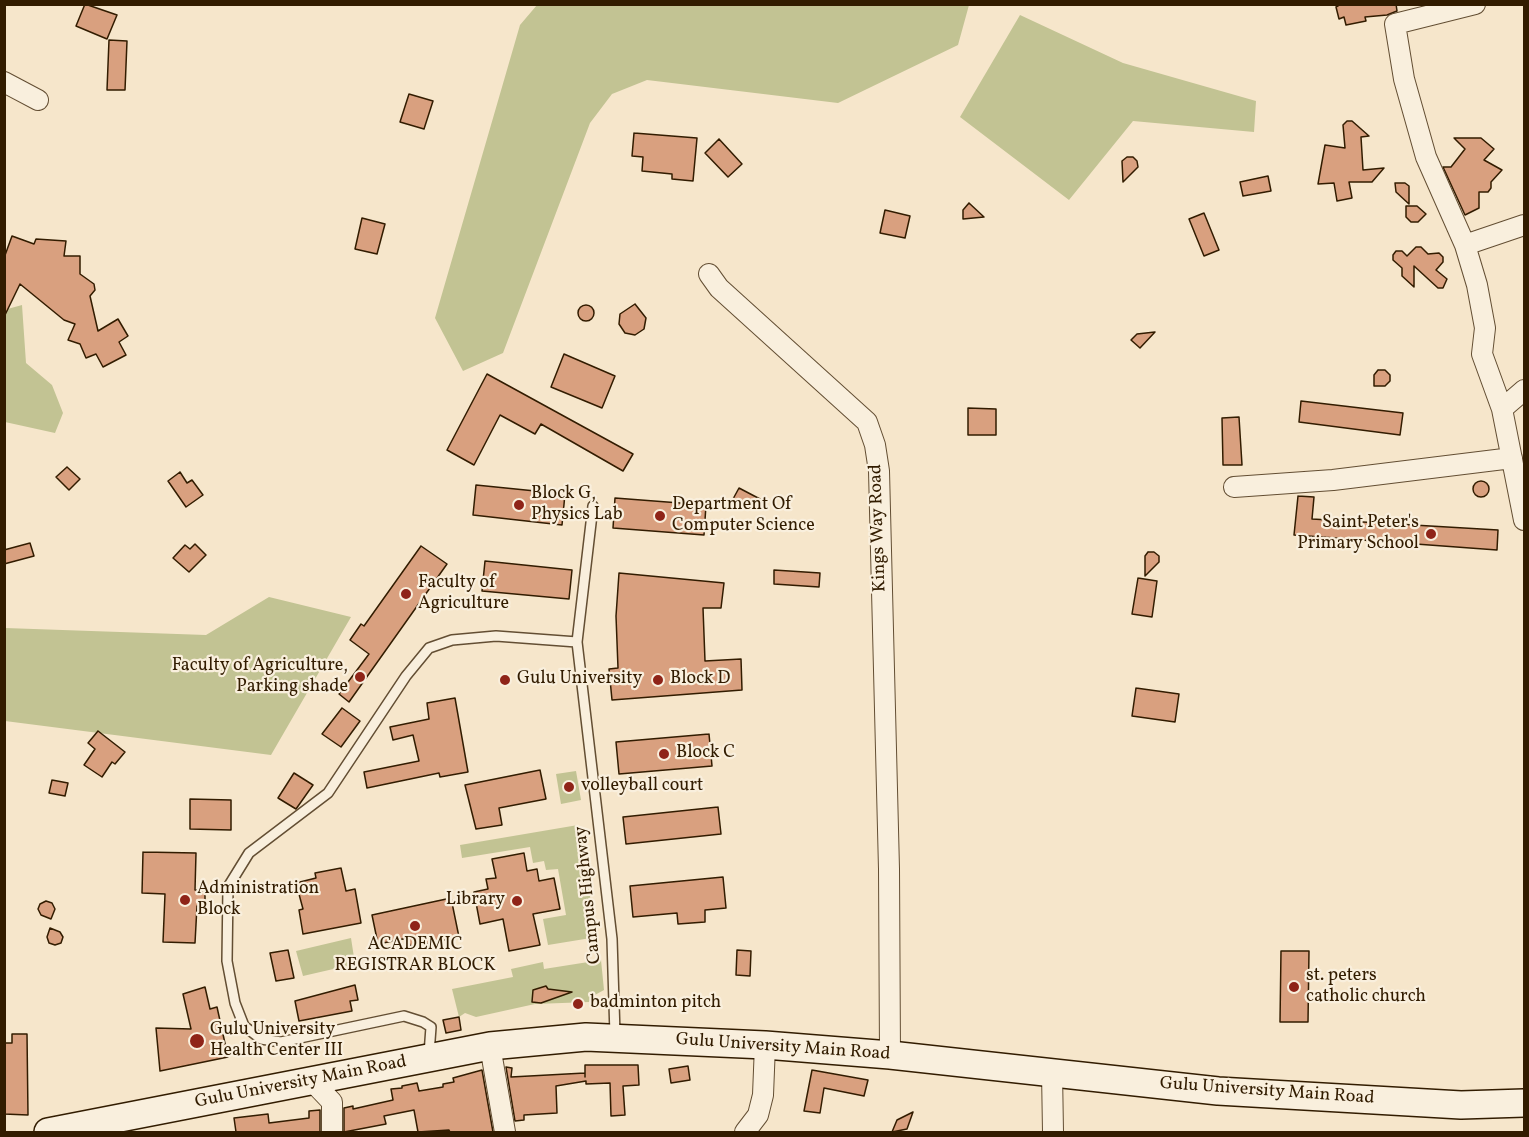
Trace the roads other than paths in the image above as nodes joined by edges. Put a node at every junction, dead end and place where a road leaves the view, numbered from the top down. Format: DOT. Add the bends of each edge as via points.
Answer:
graph roads {
  1 [pos="1475,4"];
  2 [pos="4,82"];
  3 [pos="38,100"];
  4 [pos="1524,225"];
  5 [pos="1465,245"];
  6 [pos="709,274"];
  7 [pos="1524,390"];
  8 [pos="1502,409"];
  9 [pos="1512,458"];
  10 [pos="1234,487"];
  11 [pos="593,506"];
  12 [pos="1524,520"];
  13 [pos="577,642"];
  14 [pos="615,1037"];
  15 [pos="765,1045"];
  16 [pos="490,1046"];
  17 [pos="890,1055"];
  18 [pos="429,1058"];
  19 [pos="1052,1072"];
  20 [pos="311,1080"];
  21 [pos="1524,1102"];
  22 [pos="48,1132"];
  23 [pos="332,1132"];
  24 [pos="505,1132"];
  25 [pos="745,1132"];
  26 [pos="1053,1132"];
  1 -- 5 [label="street" via="1395,24 1407,92 1426,157"];
  2 -- 3 [label="street"];
  4 -- 5 [label="street"];
  5 -- 8 [label="street" via="1485,328 1482,354"];
  6 -- 17 [label="street, Kings Way Road" via="719,288 867,422 875,445 879,471"];
  7 -- 8 [label="street"];
  8 -- 9 [label="street"];
  9 -- 10 [label="street" via="1334,480"];
  9 -- 12 [label="street"];
  11 -- 13 [label="lane, Campus Highway"];
  13 -- 14 [label="lane, Campus Highway" via="612,939"];
  13 -- 18 [label="lane" via="496,636 452,640 429,648 328,793 249,854 228,887 227,961 244,1026 261,1039 281,1042 404,1016 431,1027"];
  14 -- 15 [label="street, Gulu University Main Road"];
  14 -- 16 [label="street, Gulu University Main Road" via="558,1038"];
  15 -- 17 [label="street, Gulu University Main Road"];
  15 -- 25 [label="street" via="763,1095 758,1115"];
  16 -- 18 [label="street, Gulu University Main Road"];
  16 -- 24 [label="street"];
  17 -- 19 [label="street, Gulu University Main Road"];
  18 -- 20 [label="street, Gulu University Main Road"];
  19 -- 21 [label="street, Gulu University Main Road" via="1218,1091 1461,1105"];
  19 -- 26 [label="street"];
  20 -- 22 [label="street, Gulu University Main Road"];
  20 -- 23 [label="street" via="332,1102"];
}
